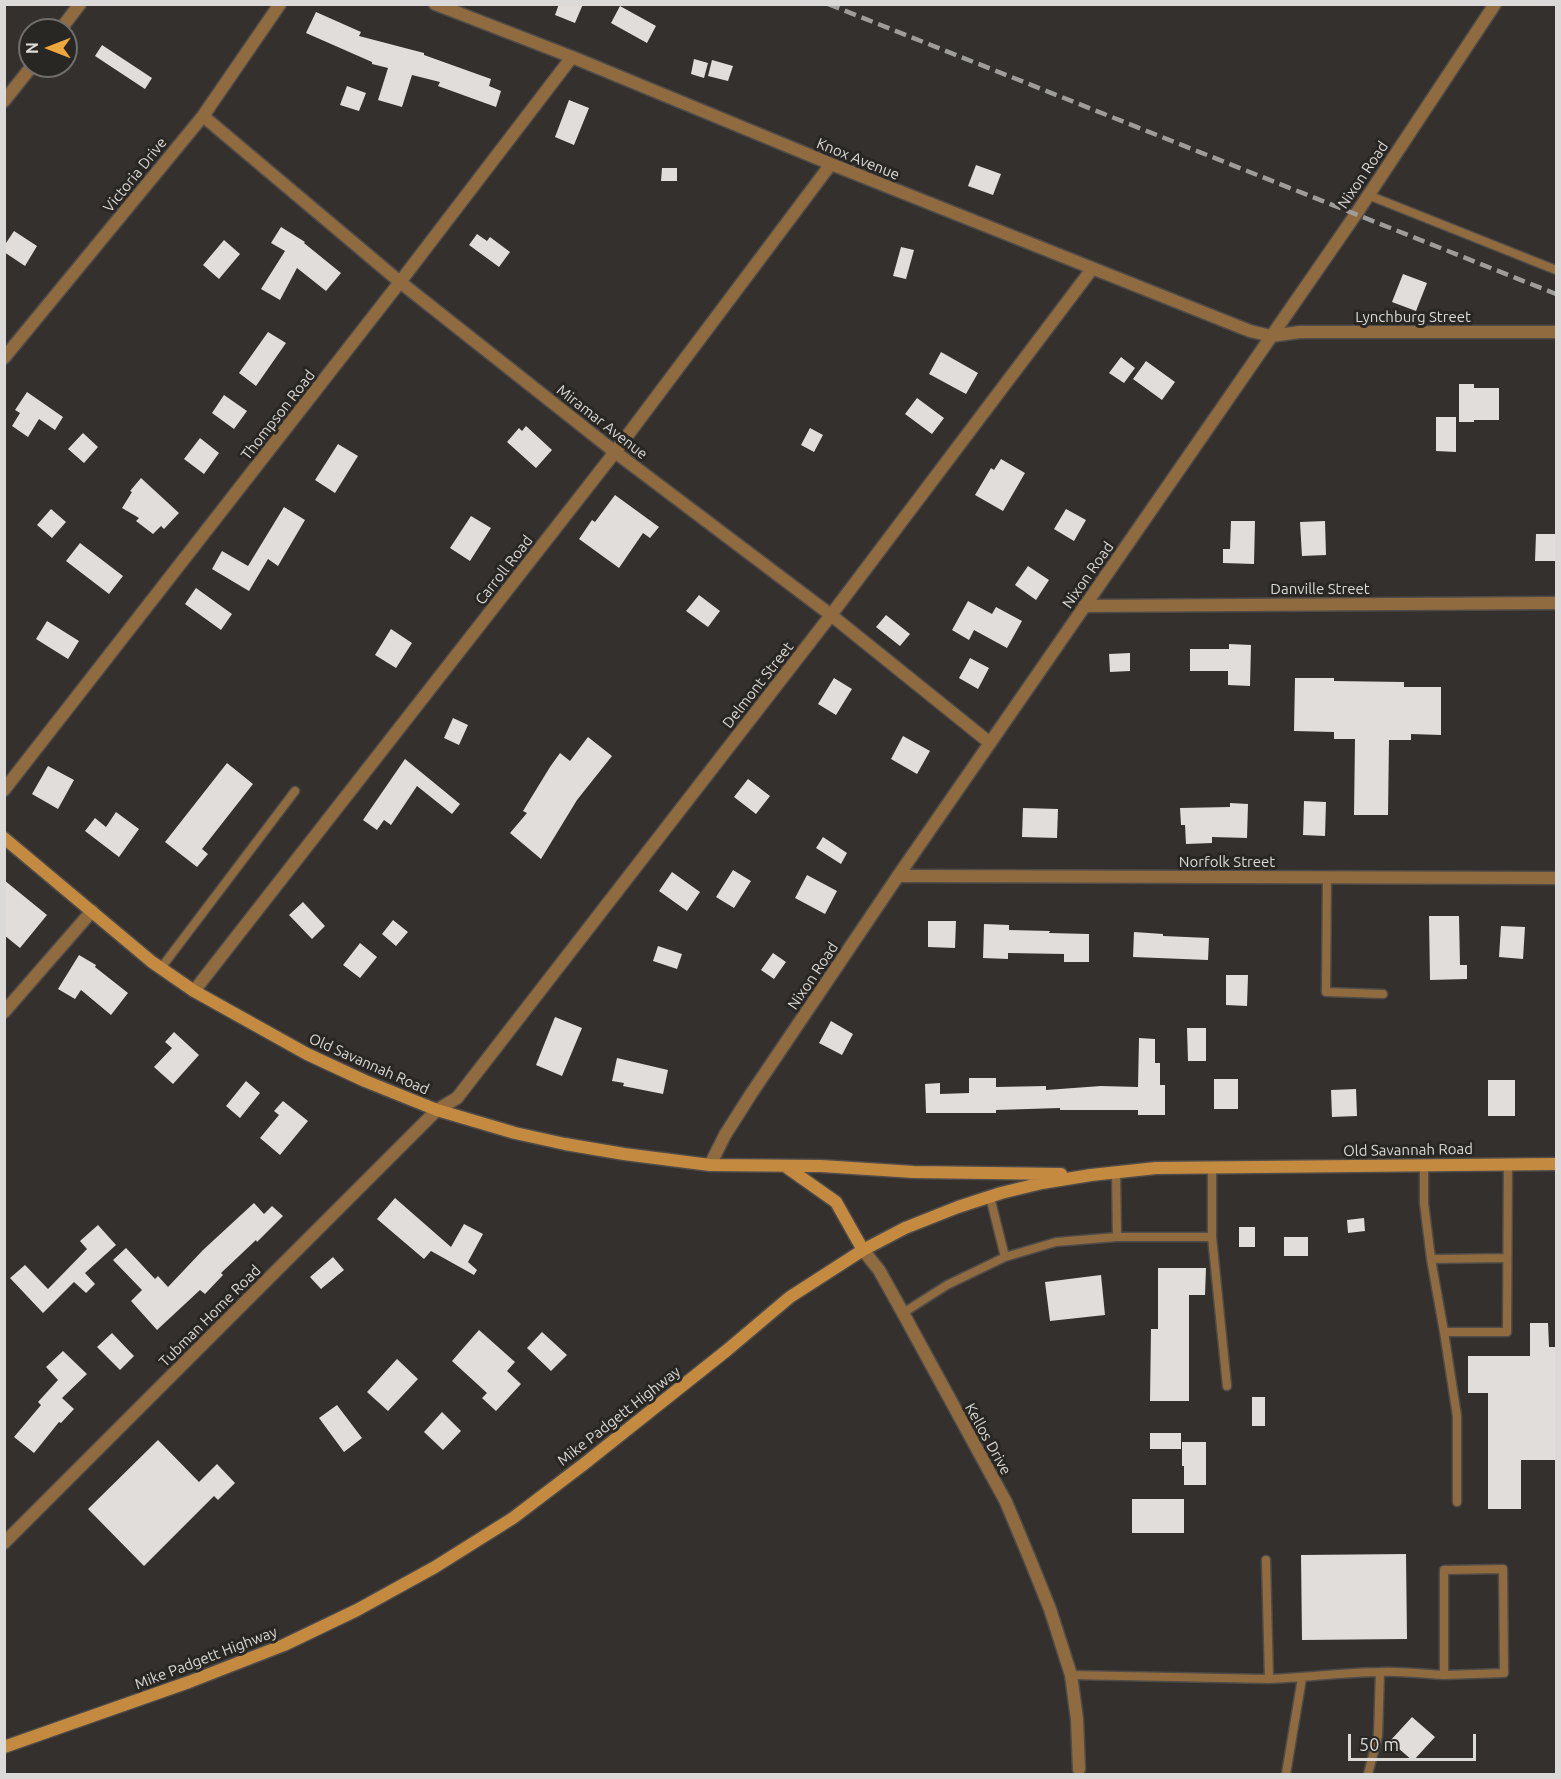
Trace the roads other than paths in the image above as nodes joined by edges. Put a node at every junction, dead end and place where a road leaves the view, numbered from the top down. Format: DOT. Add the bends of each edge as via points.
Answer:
graph roads {
  1 [pos="80,4"];
  2 [pos="280,4"];
  3 [pos="435,4"];
  4 [pos="1495,4"];
  5 [pos="69,18"];
  6 [pos="572,57"];
  7 [pos="22,78"];
  8 [pos="4,101"];
  9 [pos="202,116"];
  10 [pos="831,164"];
  11 [pos="1368,195"];
  12 [pos="1092,269"];
  13 [pos="1557,270"];
  14 [pos="400,282"];
  15 [pos="1557,332"];
  16 [pos="1271,336"];
  17 [pos="4,358"];
  18 [pos="615,452"];
  19 [pos="1557,603"];
  20 [pos="1084,606"];
  21 [pos="831,615"];
  22 [pos="990,743"];
  23 [pos="4,790"];
  24 [pos="295,791"];
  25 [pos="4,838"];
  26 [pos="898,876"];
  27 [pos="1327,877"];
  28 [pos="1557,878"];
  29 [pos="92,912"];
  30 [pos="161,968"];
  31 [pos="194,991"];
  32 [pos="1383,994"];
  33 [pos="4,1012"];
  34 [pos="437,1110"];
  35 [pos="1508,1164"];
  36 [pos="1557,1164"];
  37 [pos="710,1165"];
  38 [pos="1424,1165"];
  39 [pos="785,1166"];
  40 [pos="1261,1167"];
  41 [pos="1212,1168"];
  42 [pos="1116,1172"];
  43 [pos="1091,1174"];
  44 [pos="990,1197"];
  45 [pos="1117,1237"];
  46 [pos="1212,1237"];
  47 [pos="863,1250"];
  48 [pos="1005,1257"];
  49 [pos="1507,1258"];
  50 [pos="1431,1259"];
  51 [pos="903,1313"];
  52 [pos="1444,1332"];
  53 [pos="1227,1386"];
  54 [pos="1457,1502"];
  55 [pos="4,1543"];
  56 [pos="1266,1560"];
  57 [pos="1380,1672"];
  58 [pos="1444,1674"];
  59 [pos="1071,1675"];
  60 [pos="1269,1678"];
  61 [pos="1302,1678"];
  62 [pos="4,1747"];
  63 [pos="1079,1769"];
  64 [pos="1286,1774"];
  65 [pos="1368,1774"];
  1 -- 5 [label="street"];
  2 -- 9 [label="street, Victoria Drive"];
  3 -- 6 [label="street, Knox Avenue"];
  4 -- 11 [label="street, Nixon Road"];
  6 -- 10 [label="street, Knox Avenue"];
  6 -- 14 [label="street, Thompson Road"];
  7 -- 8 [label="street"];
  9 -- 14 [label="street, Miramar Avenue"];
  9 -- 17 [label="street, Victoria Drive"];
  10 -- 12 [label="street, Knox Avenue"];
  10 -- 18 [label="street, Carroll Road"];
  11 -- 13 [label="lane"];
  11 -- 16 [label="street, Nixon Road"];
  12 -- 16 [label="street, Knox Avenue"];
  12 -- 21 [label="street, Delmont Street"];
  14 -- 18 [label="street, Miramar Avenue"];
  14 -- 23 [label="street, Thompson Road"];
  15 -- 16 [label="street, Lynchburg Street" via="1300,332"];
  16 -- 20 [label="street, Nixon Road"];
  18 -- 21 [label="street, Miramar Avenue"];
  18 -- 31 [label="street, Carroll Road"];
  19 -- 20 [label="street, Danville Street"];
  20 -- 22 [label="street, Nixon Road"];
  21 -- 22 [label="street, Miramar Avenue"];
  21 -- 34 [label="street, Delmont Street" via="457,1098"];
  22 -- 26 [label="street, Nixon Road"];
  24 -- 30 [label="lane"];
  25 -- 29 [label="main road, Old Savannah Road"];
  26 -- 27 [label="street, Norfolk Street"];
  26 -- 37 [label="street, Nixon Road" via="751,1094"];
  27 -- 28 [label="street, Norfolk Street"];
  27 -- 32 [label="lane" via="1326,992"];
  29 -- 30 [label="main road, Old Savannah Road"];
  29 -- 33 [label="street"];
  30 -- 31 [label="main road, Old Savannah Road"];
  31 -- 34 [label="main road, Old Savannah Road" via="307,1054"];
  34 -- 37 [label="main road, Old Savannah Road" via="565,1144"];
  34 -- 55 [label="street, Tubman Home Road"];
  35 -- 36 [label="main road, Old Savannah Road"];
  35 -- 38 [label="main road, Old Savannah Road"];
  35 -- 49 [label="lane"];
  37 -- 39 [label="main road, Old Savannah Road"];
  38 -- 40 [label="main road, Old Savannah Road"];
  38 -- 50 [label="lane"];
  39 -- 43 [label="main road, Old Savannah Road"];
  39 -- 47 [label="main road, Kellos Drive" via="836,1202"];
  40 -- 41 [label="main road, Mike Padgett Highway"];
  41 -- 42 [label="main road, Mike Padgett Highway"];
  41 -- 46 [label="lane"];
  42 -- 43 [label="main road, Mike Padgett Highway"];
  42 -- 45 [label="lane"];
  43 -- 44 [label="main road, Mike Padgett Highway"];
  44 -- 47 [label="main road, Mike Padgett Highway" via="905,1228"];
  44 -- 48 [label="lane"];
  45 -- 46 [label="lane"];
  45 -- 48 [label="lane" via="1056,1242"];
  46 -- 53 [label="lane"];
  47 -- 51 [label="street, Kellos Drive"];
  47 -- 62 [label="main road, Mike Padgett Highway" via="790,1297 513,1518 435,1567 284,1645"];
  48 -- 51 [label="lane" via="947,1285"];
  49 -- 50 [label="lane"];
  49 -- 52 [label="lane" via="1507,1332"];
  50 -- 52 [label="lane"];
  51 -- 59 [label="street, Kellos Drive" via="1006,1502 1050,1609"];
  52 -- 54 [label="lane" via="1457,1416"];
  56 -- 60 [label="lane"];
  57 -- 58 [label="lane"];
  57 -- 61 [label="lane"];
  57 -- 65 [label="lane" via="1378,1736"];
  58 -- 58 [label="lane" via="1444,1570 1503,1569 1504,1673"];
  59 -- 60 [label="lane"];
  59 -- 63 [label="street, Kellos Drive"];
  60 -- 61 [label="lane"];
  61 -- 64 [label="lane"];
}
